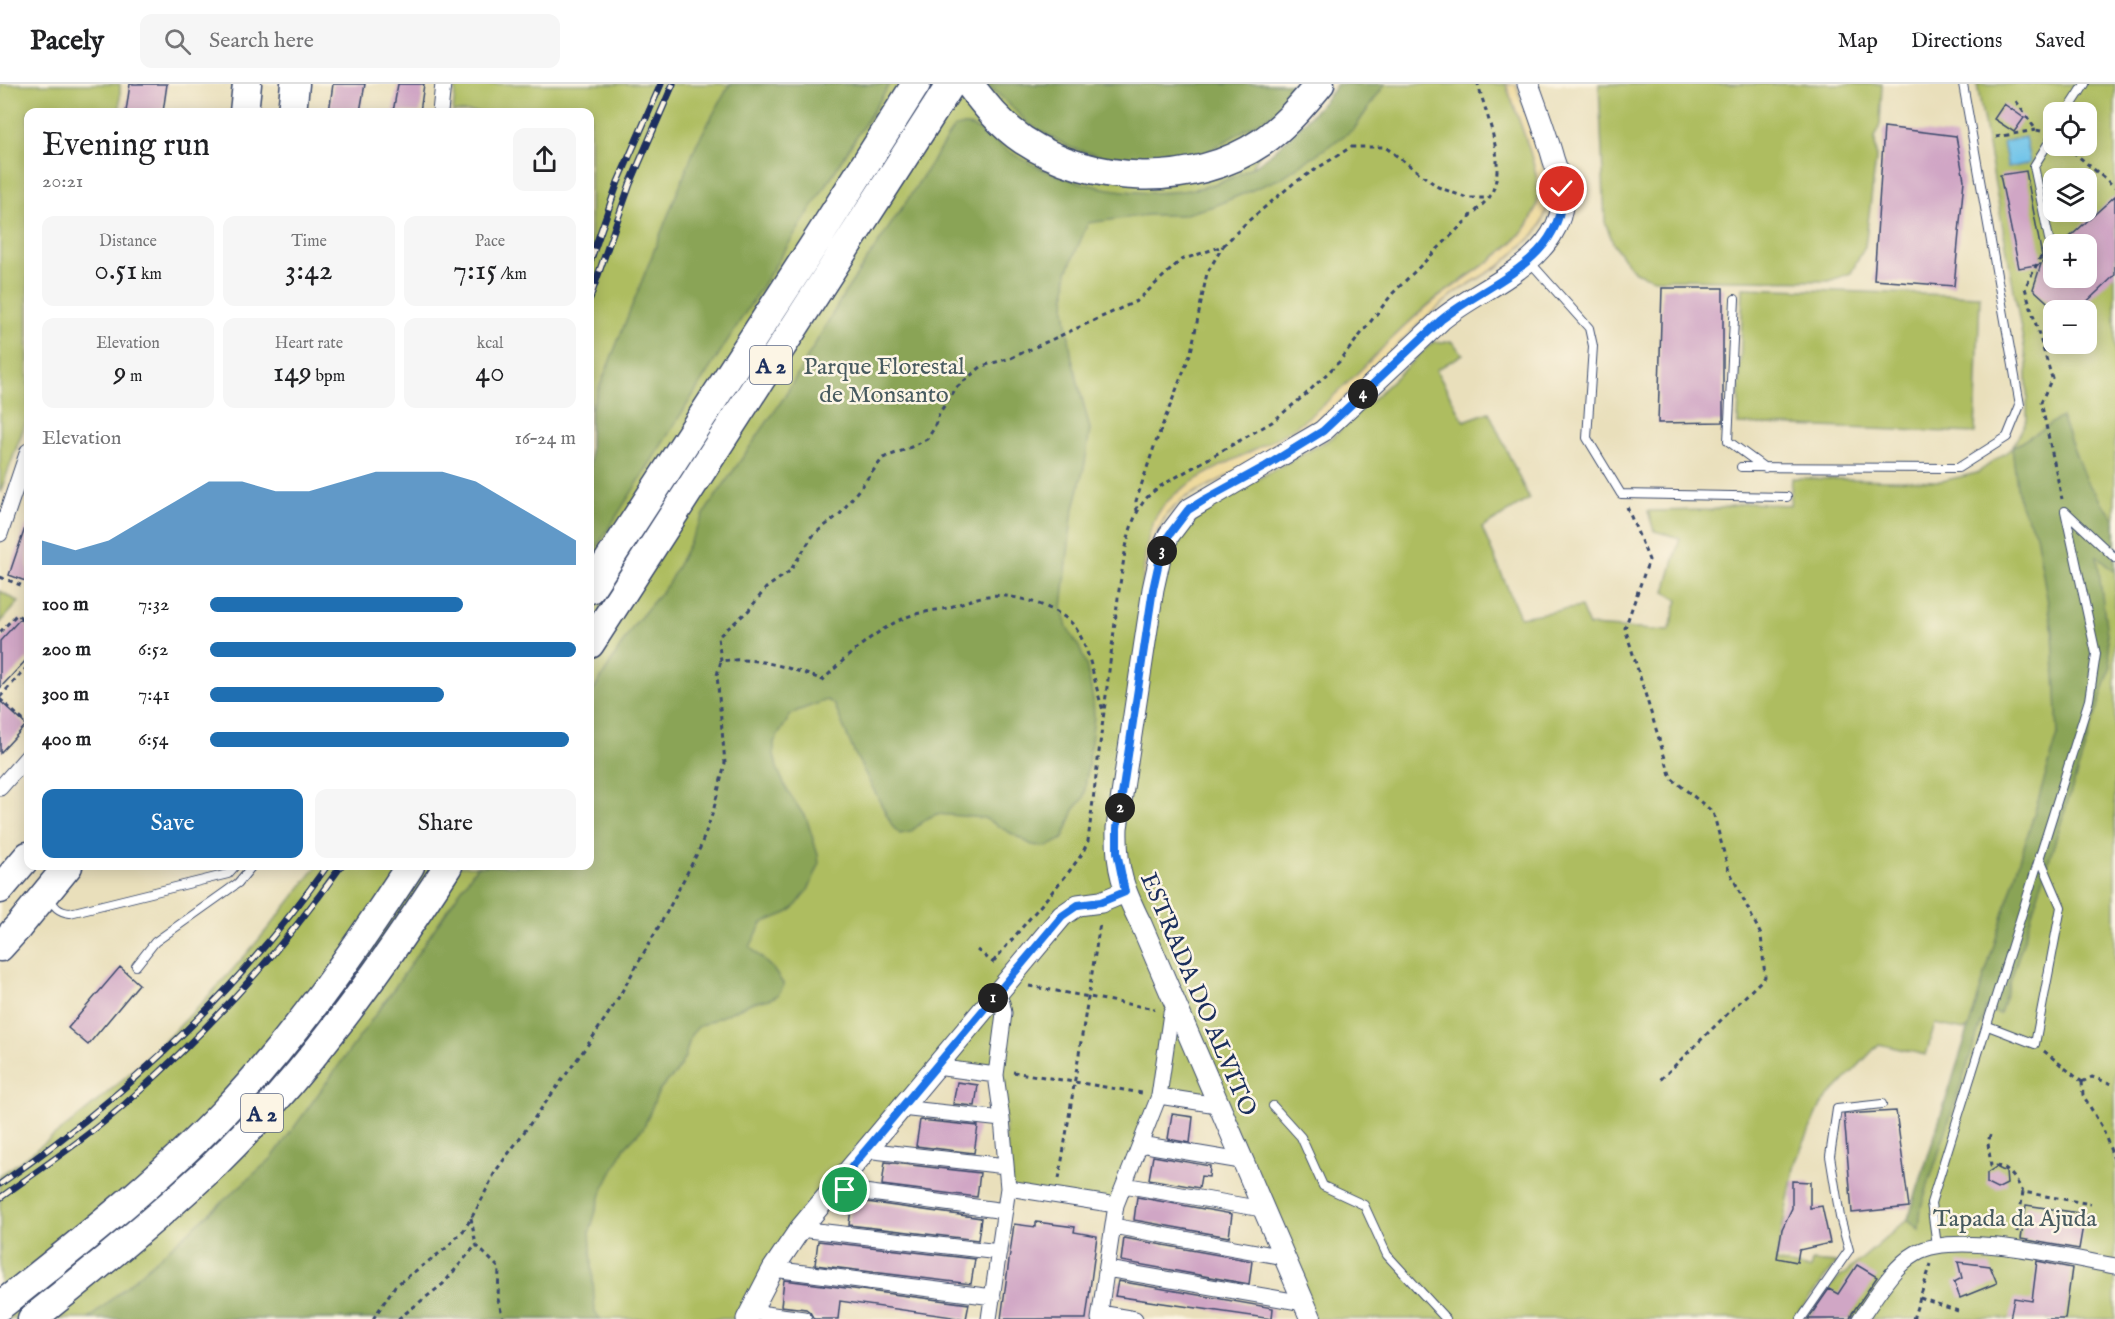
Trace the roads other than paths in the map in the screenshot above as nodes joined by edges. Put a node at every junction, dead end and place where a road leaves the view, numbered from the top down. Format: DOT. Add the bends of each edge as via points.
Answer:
graph roads {
  1 [pos="247,84"];
  2 [pos="295,84"];
  3 [pos="442,84"];
  4 [pos="916,84"];
  5 [pos="951,84"];
  6 [pos="969,84"];
  7 [pos="1320,84"];
  8 [pos="1528,84"];
  9 [pos="1963,84"];
  10 [pos="2085,84"];
  11 [pos="2073,102"];
  12 [pos="244,108"];
  13 [pos="292,108"];
  14 [pos="436,108"];
  15 [pos="441,108"];
  16 [pos="2043,151"];
  17 [pos="2048,234"];
  18 [pos="1528,261"];
  19 [pos="1735,299"];
  20 [pos="24,463"];
  21 [pos="1741,467"];
  22 [pos="1765,468"];
  23 [pos="1787,497"];
  24 [pos="0,534"];
  25 [pos="2115,558"];
  26 [pos="594,583"];
  27 [pos="594,638"];
  28 [pos="24,761"];
  29 [pos="0,788"];
  30 [pos="2039,856"];
  31 [pos="24,861"];
  32 [pos="232,870"];
  33 [pos="249,870"];
  34 [pos="407,870"];
  35 [pos="445,870"];
  36 [pos="60,875"];
  37 [pos="0,889"];
  38 [pos="1125,892"];
  39 [pos="0,947"];
  40 [pos="136,966"];
  41 [pos="995,995"];
  42 [pos="1174,1010"];
  43 [pos="1988,1026"];
  44 [pos="936,1067"];
  45 [pos="1002,1073"];
  46 [pos="1159,1096"];
  47 [pos="1882,1104"];
  48 [pos="1217,1105"];
  49 [pos="1273,1106"];
  50 [pos="901,1108"];
  51 [pos="1002,1119"];
  52 [pos="1140,1144"];
  53 [pos="865,1150"];
  54 [pos="1241,1161"];
  55 [pos="1006,1166"];
  56 [pos="1124,1185"];
  57 [pos="834,1188"];
  58 [pos="1008,1188"];
  59 [pos="1116,1205"];
  60 [pos="1262,1209"];
  61 [pos="1005,1211"];
  62 [pos="1113,1226"];
  63 [pos="800,1229"];
  64 [pos="1937,1245"];
  65 [pos="999,1252"];
  66 [pos="1284,1257"];
  67 [pos="2115,1266"];
  68 [pos="773,1269"];
  69 [pos="1107,1269"];
  70 [pos="993,1297"];
  71 [pos="0,1306"];
  72 [pos="1307,1311"];
  73 [pos="749,1316"];
  74 [pos="1099,1316"];
  75 [pos="32,1319"];
  76 [pos="804,1319"];
  77 [pos="989,1319"];
  78 [pos="1135,1319"];
  79 [pos="1446,1319"];
  80 [pos="1801,1319"];
  81 [pos="1860,1319"];
  1 -- 12 [label="highway"];
  2 -- 13 [label="highway"];
  3 -- 14 [label="lane"];
  3 -- 15 [label="street"];
  4 -- 26 [label="highway, A 2"];
  5 -- 27 [label="highway, A 2"];
  6 -- 7 [label="highway" via="992,114 1023,140 1089,170 1130,176 1173,174 1228,160 1262,142 1293,116"];
  8 -- 18 [label="street, ESTRADA DO ALVITO" via="1546,133 1563,200 1554,231"];
  9 -- 22 [label="lane" via="2020,405 2007,437 1958,468"];
  10 -- 11 [label="lane"];
  16 -- 17 [label="lane" via="2034,166"];
  18 -- 23 [label="lane" via="1589,328 1593,346 1587,438 1621,494"];
  18 -- 38 [label="street, ESTRADA DO ALVITO" via="1456,307 1323,431 1188,510 1173,528 1161,553 1153,589 1117,828"];
  19 -- 22 [label="lane" via="1728,441"];
  20 -- 24 [label="street"];
  21 -- 22 [label="lane"];
  25 -- 30 [label="lane" via="2065,512 2096,654 2089,700"];
  28 -- 29 [label="street"];
  30 -- 43 [label="lane"];
  30 -- 43 [label="lane" via="2061,907 2035,1044"];
  31 -- 37 [label="highway"];
  32 -- 36 [label="lane" via="70,913 63,912 50,897"];
  33 -- 40 [label="lane" via="238,883 155,942"];
  34 -- 71 [label="highway, A 2" via="305,1017 223,1113 118,1210"];
  35 -- 75 [label="highway, A 2" via="326,1039 273,1102 186,1190"];
  36 -- 39 [label="highway"];
  38 -- 41 [label="street" via="1068,910"];
  38 -- 42 [label="street, ESTRADA DO ALVITO"];
  41 -- 44 [label="street"];
  41 -- 45 [label="street" via="1004,1012"];
  42 -- 46 [label="street"];
  42 -- 48 [label="street, ESTRADA DO ALVITO"];
  43 -- 64 [label="lane" via="1931,1203"];
  44 -- 45 [label="street"];
  44 -- 50 [label="street"];
  45 -- 51 [label="street"];
  46 -- 48 [label="street"];
  46 -- 52 [label="street"];
  47 -- 80 [label="lane" via="1837,1109 1830,1156 1849,1250"];
  48 -- 54 [label="street, ESTRADA DO ALVITO"];
  49 -- 79 [label="lane" via="1301,1137 1323,1186 1364,1205 1386,1255"];
  50 -- 51 [label="street"];
  50 -- 53 [label="street"];
  51 -- 55 [label="street"];
  52 -- 54 [label="street"];
  52 -- 56 [label="street"];
  53 -- 55 [label="street"];
  53 -- 57 [label="street"];
  54 -- 60 [label="street, ESTRADA DO ALVITO"];
  55 -- 58 [label="street"];
  56 -- 59 [label="street"];
  56 -- 60 [label="street"];
  57 -- 61 [label="street"];
  57 -- 63 [label="street"];
  58 -- 59 [label="street"];
  58 -- 61 [label="street"];
  59 -- 62 [label="street"];
  60 -- 66 [label="street, ESTRADA DO ALVITO"];
  61 -- 65 [label="street"];
  62 -- 66 [label="street"];
  62 -- 69 [label="street"];
  63 -- 65 [label="street"];
  63 -- 68 [label="street"];
  64 -- 67 [label="street" via="1981,1243"];
  64 -- 81 [label="street" via="1916,1253 1892,1274"];
  65 -- 70 [label="street"];
  66 -- 72 [label="street, ESTRADA DO ALVITO"];
  68 -- 70 [label="street"];
  68 -- 73 [label="street"];
  69 -- 72 [label="street"];
  69 -- 74 [label="street"];
  70 -- 77 [label="street"];
  73 -- 76 [label="street"];
  74 -- 78 [label="street"];
}
